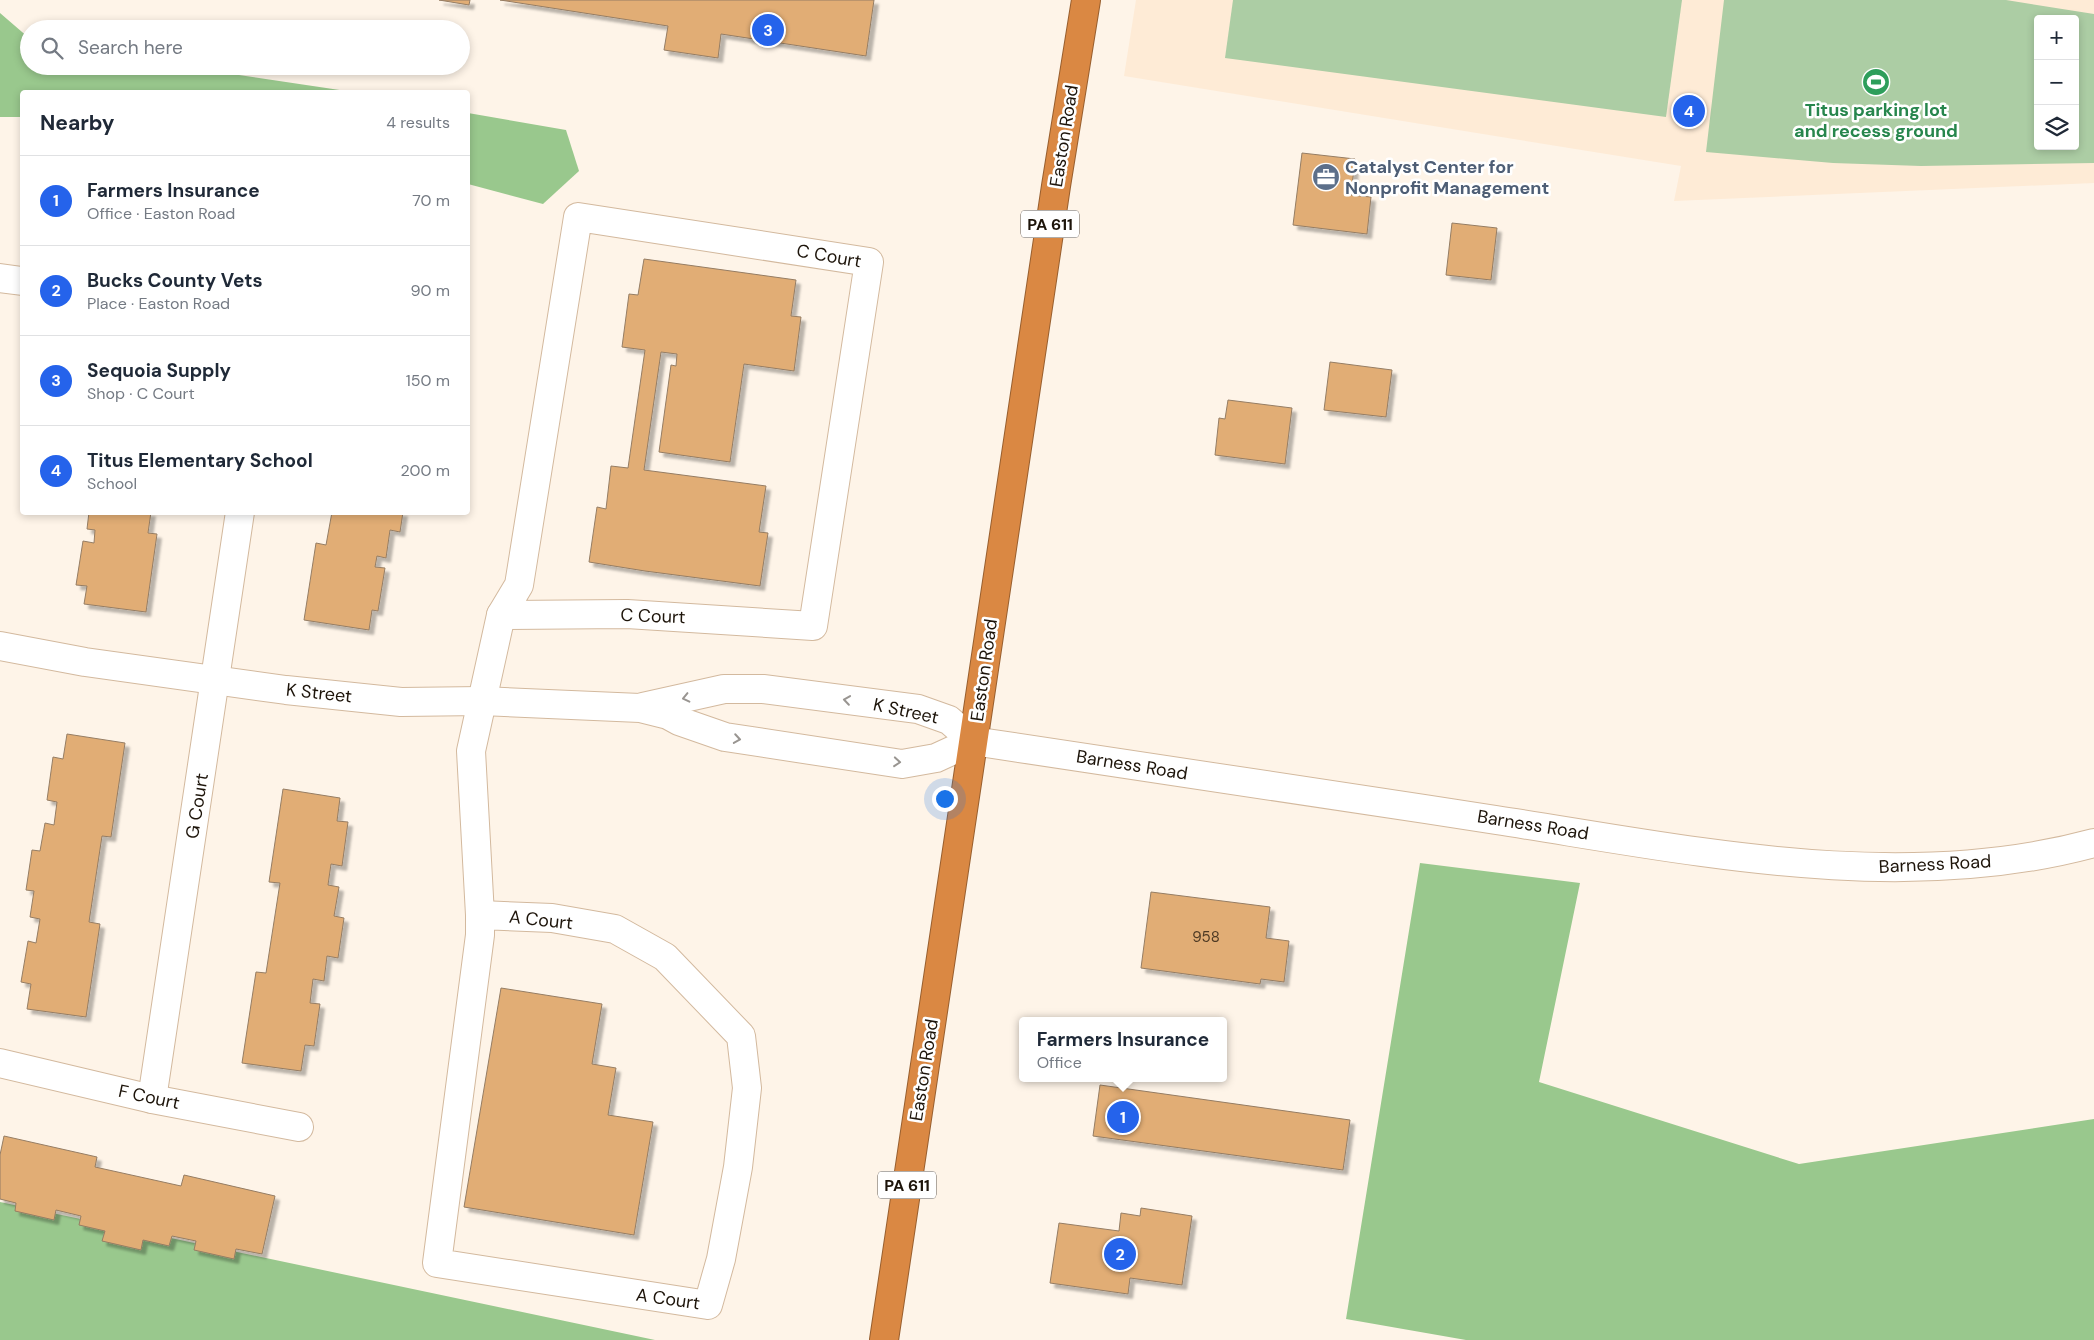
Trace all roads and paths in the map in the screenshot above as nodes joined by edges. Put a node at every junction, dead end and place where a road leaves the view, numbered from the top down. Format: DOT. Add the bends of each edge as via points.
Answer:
graph roads {
  1 [pos="1086,0"];
  2 [pos="0,278"];
  3 [pos="20,281"];
  4 [pos="240,515"];
  5 [pos="502,615"];
  6 [pos="0,646"];
  7 [pos="216,680"];
  8 [pos="482,701"];
  9 [pos="640,708"];
  10 [pos="973,741"];
  11 [pos="2094,843"];
  12 [pos="480,915"];
  13 [pos="0,1063"];
  14 [pos="152,1099"];
  15 [pos="299,1128"];
  16 [pos="884,1340"];
  1 -- 10 [label="highway, Easton Road / PA 611"];
  2 -- 3 [label="street"];
  4 -- 7 [label="street, G Court"];
  5 -- 5 [label="street, C Court" via="519,585 578,217 869,262 813,626 627,614"];
  5 -- 8 [label="street, C Court"];
  6 -- 7 [label="street, K Street"];
  7 -- 8 [label="street, K Street" via="401,702"];
  7 -- 14 [label="street, G Court"];
  8 -- 9 [label="street, K Street"];
  8 -- 12 [label="street, A Court" via="471,751"];
  9 -- 10 [label="street, K Street, one-way" via="726,737 902,764 936,758"];
  10 -- 9 [label="street, K Street, one-way" via="949,720 918,710 762,689 724,689"];
  10 -- 11 [label="street, Barness Road" via="1676,847 1839,867 1980,863 2035,856"];
  10 -- 16 [label="highway, Easton Road / PA 611"];
  12 -- 12 [label="street, A Court" via="480,936 437,1264 708,1306 738,1168 747,1088 741,1036 666,957 615,929 552,918"];
  13 -- 14 [label="street, F Court"];
  14 -- 15 [label="street, F Court"];
}
